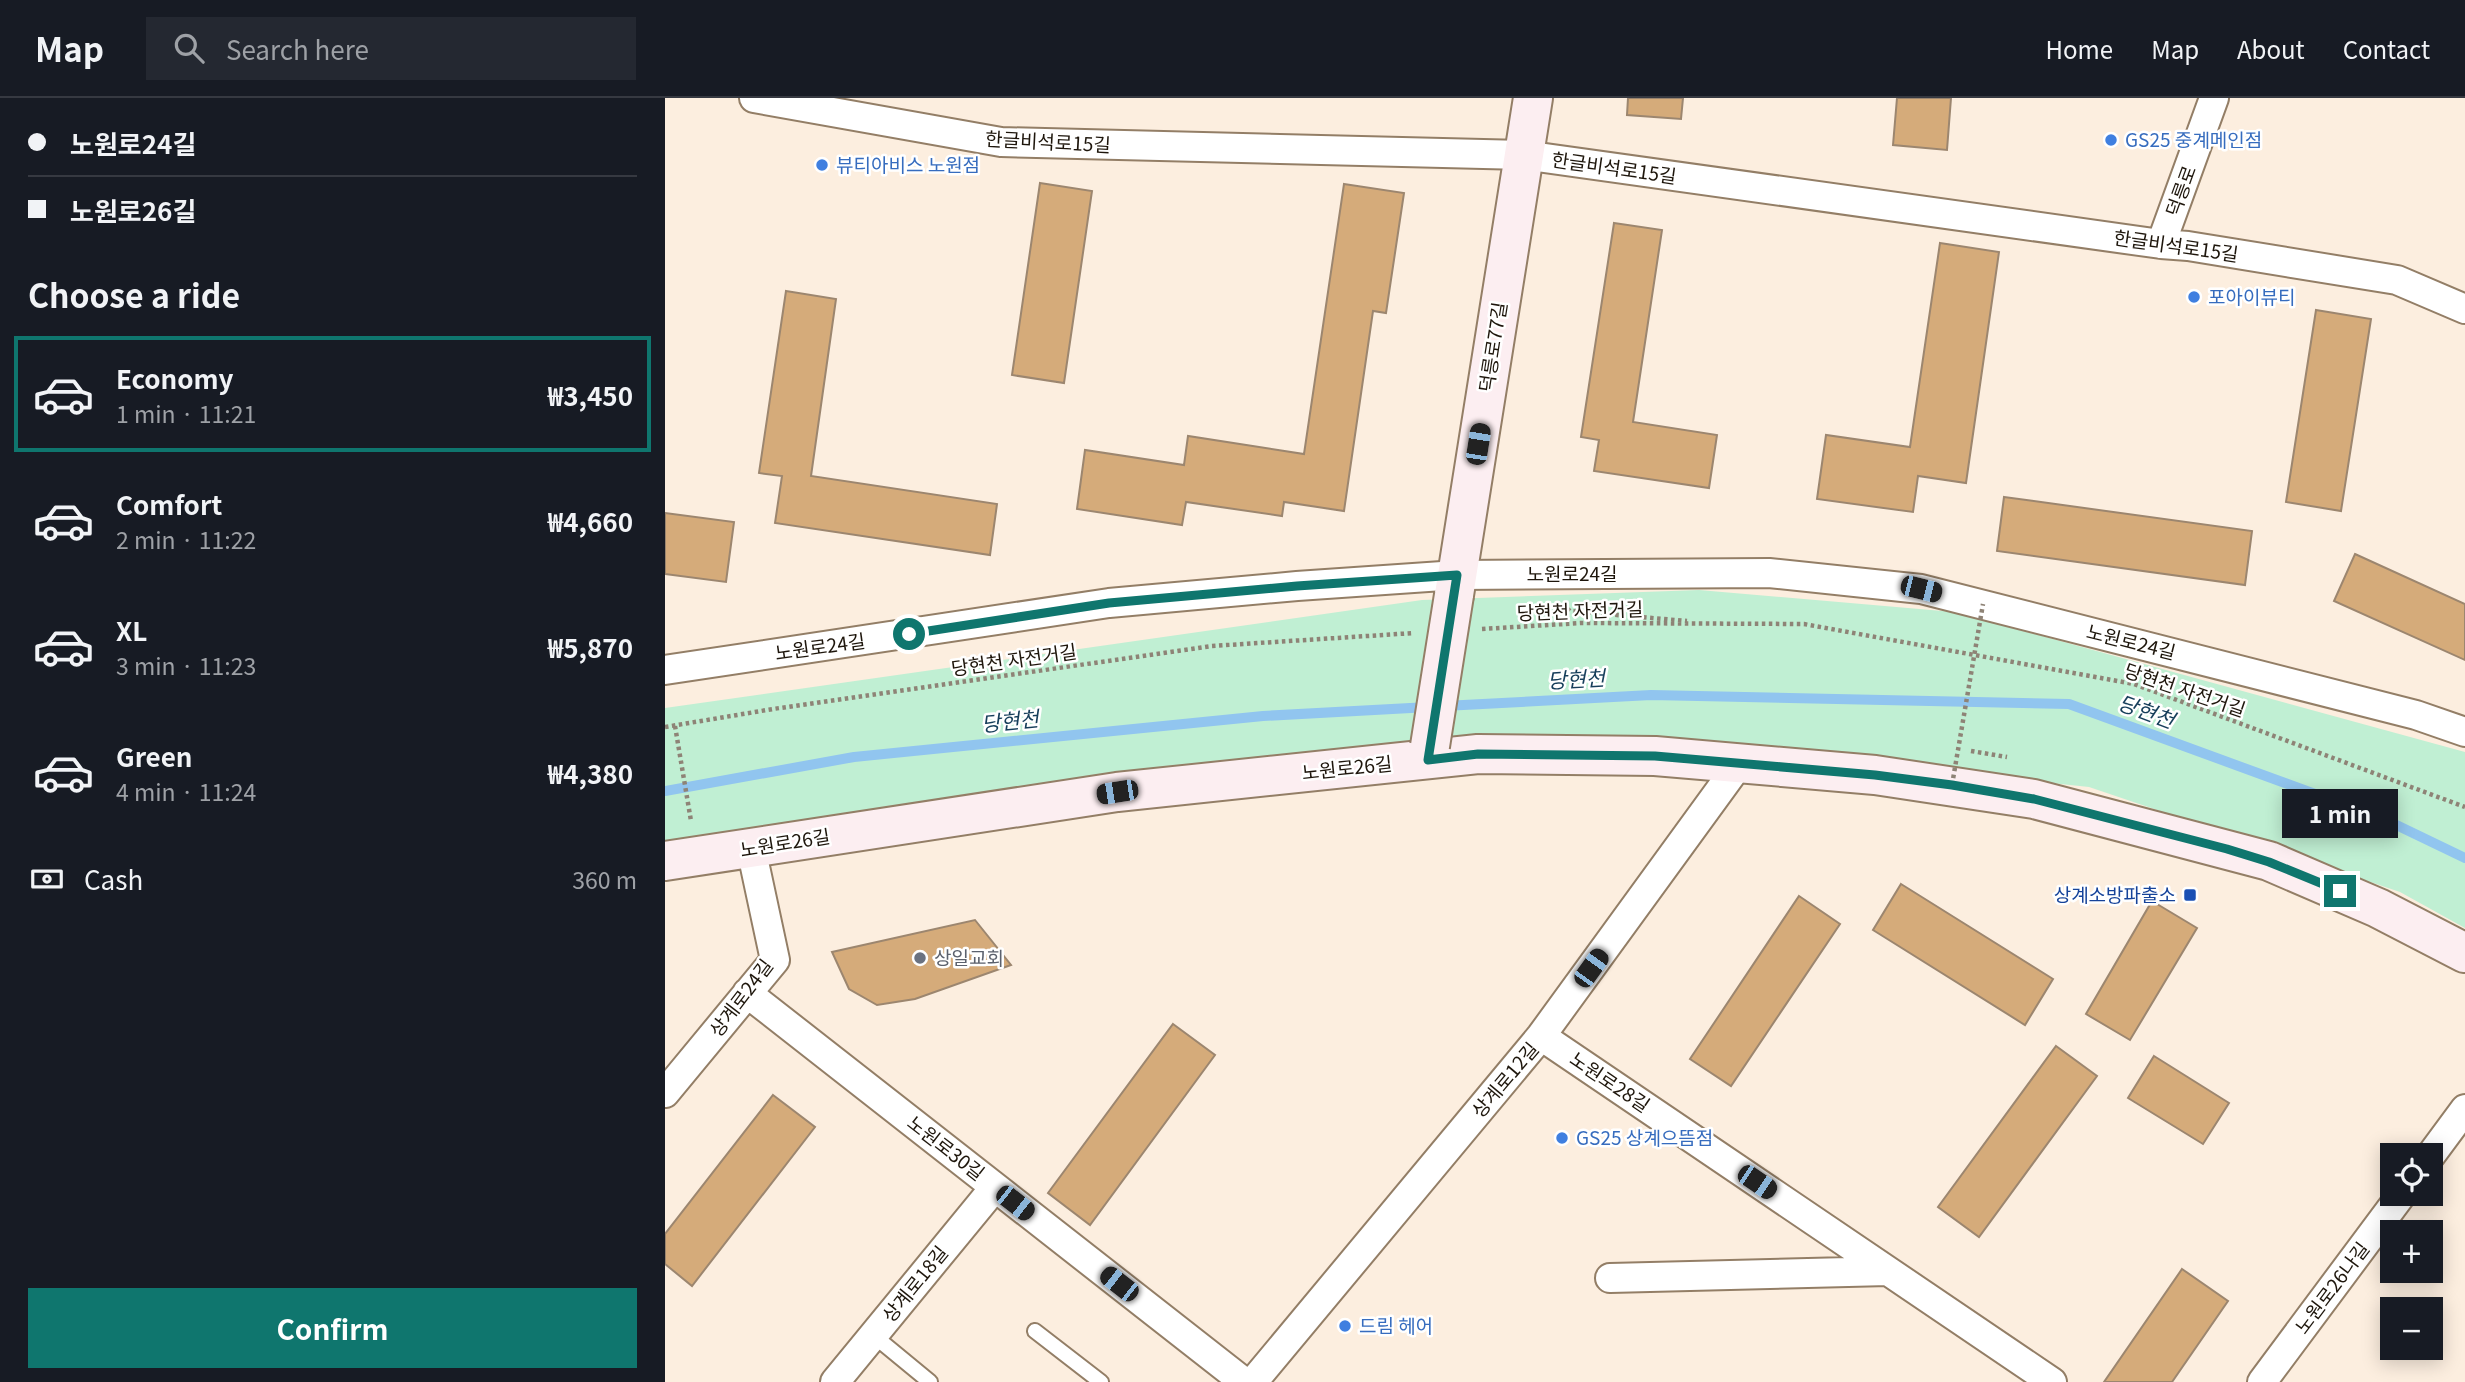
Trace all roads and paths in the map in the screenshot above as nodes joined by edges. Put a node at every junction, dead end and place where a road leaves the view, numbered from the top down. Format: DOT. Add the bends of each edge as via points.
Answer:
graph roads {
  1 [pos="754,98"];
  2 [pos="1533,98"];
  3 [pos="2214,98"];
  4 [pos="1524,155"];
  5 [pos="2161,244"];
  6 [pos="2465,309"];
  7 [pos="1556,574"];
  8 [pos="1456,585"];
  9 [pos="1983,604"];
  10 [pos="1719,624"];
  11 [pos="1472,630"];
  12 [pos="1417,633"];
  13 [pos="665,670"];
  14 [pos="675,726"];
  15 [pos="665,727"];
  16 [pos="2465,732"];
  17 [pos="1429,753"];
  18 [pos="1739,764"];
  19 [pos="1952,785"];
  20 [pos="2465,807"];
  21 [pos="689,812"];
  22 [pos="751,848"];
  23 [pos="665,861"];
  24 [pos="2465,953"];
  25 [pos="747,993"];
  26 [pos="1541,1036"];
  27 [pos="665,1093"];
  28 [pos="2465,1109"];
  29 [pos="2440,1143"];
  30 [pos="995,1187"];
  31 [pos="2393,1206"];
  32 [pos="1888,1271"];
  33 [pos="1609,1278"];
  34 [pos="1035,1331"];
  35 [pos="873,1335"];
  36 [pos="2048,1381"];
  37 [pos="835,1382"];
  38 [pos="930,1382"];
  39 [pos="1101,1382"];
  40 [pos="1244,1382"];
  41 [pos="1253,1382"];
  42 [pos="2262,1382"];
  1 -- 4 [label="street, 한글비석로15길" via="1001,142"];
  2 -- 4 [label="main road, 덕릉로77길"];
  3 -- 5 [label="street, 덕릉로"];
  4 -- 5 [label="street, 한글비석로15길"];
  4 -- 8 [label="main road, 덕릉로77길"];
  5 -- 6 [label="street, 한글비석로15길" via="2397,279"];
  7 -- 8 [label="street, 노원로24길"];
  7 -- 9 [label="street, 노원로24길" via="1769,573 1921,589"];
  7 -- 10 [label="path" via="1559,602 1570,611"];
  8 -- 13 [label="street, 노원로24길" via="1297,586 1109,603"];
  8 -- 17 [label="main road, 덕릉로77길, bridge"];
  9 -- 16 [label="street, 노원로24길" via="2416,715"];
  9 -- 19 [label="path, bridge"];
  10 -- 11 [label="path, 당현천 자전거길" via="1581,623"];
  10 -- 20 [label="path, 당현천 자전거길" via="1804,624 2134,684"];
  12 -- 14 [label="path, 당현천 자전거길" via="1212,646"];
  14 -- 15 [label="path, 당현천 자전거길"];
  14 -- 21 [label="path"];
  17 -- 18 [label="main road, 노원로26길" via="1655,756"];
  17 -- 22 [label="main road, 노원로26길" via="1117,792"];
  18 -- 19 [label="main road, 노원로26길"];
  18 -- 26 [label="street, 상계로12길"];
  19 -- 24 [label="main road, 노원로26길" via="2034,799 2269,862 2378,908"];
  22 -- 23 [label="main road, 노원로26길"];
  22 -- 25 [label="street, 상계로24길" via="775,960"];
  25 -- 27 [label="street, 상계로24길"];
  25 -- 30 [label="street, 노원로30길"];
  26 -- 32 [label="street, 노원로28길"];
  26 -- 41 [label="street, 상계로12길"];
  28 -- 29 [label="street"];
  30 -- 35 [label="street, 상계로18길"];
  30 -- 40 [label="street, 노원로30길"];
  31 -- 42 [label="street, 노원로26나길"];
  32 -- 33 [label="street"];
  32 -- 36 [label="street, 노원로28길"];
  34 -- 39 [label="lane"];
  35 -- 37 [label="street, 상계로18길"];
  35 -- 38 [label="lane"];
}
